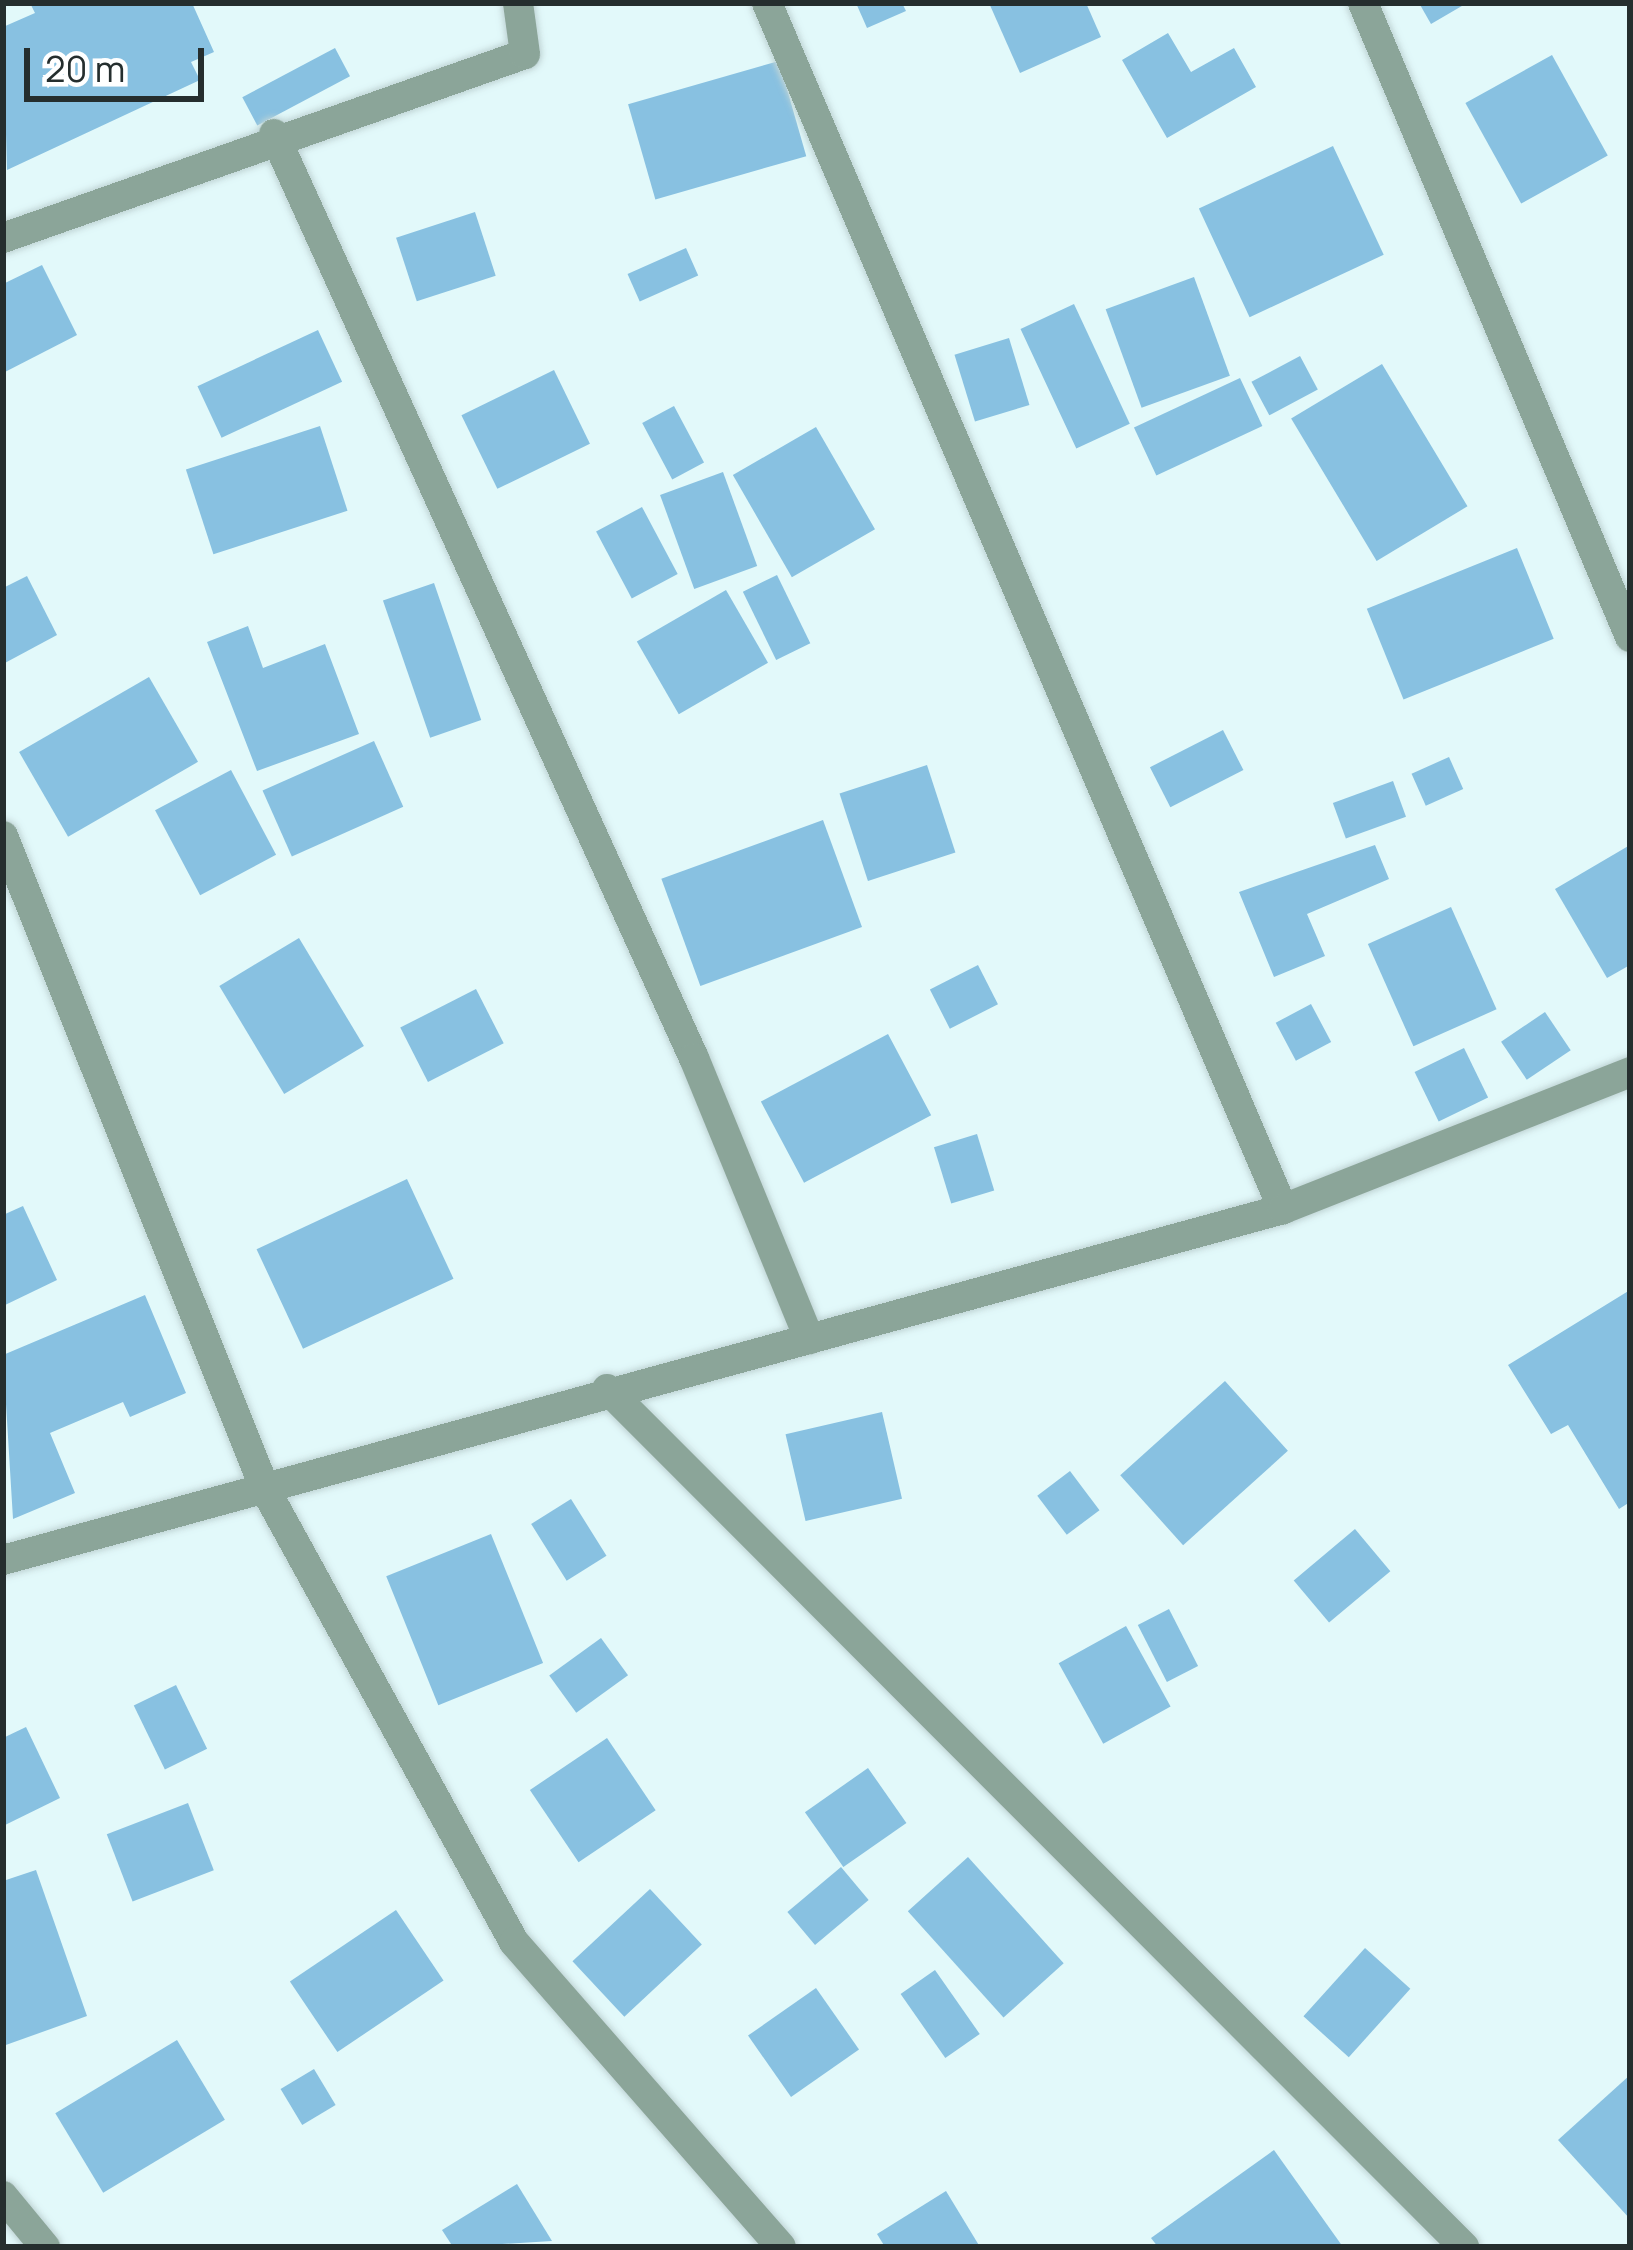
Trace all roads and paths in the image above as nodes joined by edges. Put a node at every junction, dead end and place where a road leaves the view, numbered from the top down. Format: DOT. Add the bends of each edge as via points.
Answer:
graph roads {
  1 [pos="767,3"];
  2 [pos="1363,3"];
  3 [pos="530,6"];
  4 [pos="274,134"];
  5 [pos="3,238"];
  6 [pos="1630,637"];
  7 [pos="3,836"];
  8 [pos="1630,1072"];
  9 [pos="1282,1209"];
  10 [pos="808,1340"];
  11 [pos="607,1389"];
  12 [pos="265,1489"];
  13 [pos="3,1561"];
  14 [pos="3,2196"];
  15 [pos="45,2247"];
  16 [pos="781,2247"];
  17 [pos="1465,2247"];
  1 -- 9 [label="street"];
  2 -- 6 [label="street"];
  3 -- 4 [label="street" via="525,54"];
  4 -- 5 [label="street"];
  4 -- 10 [label="street" via="694,1058"];
  7 -- 12 [label="street"];
  8 -- 9 [label="street"];
  9 -- 10 [label="street"];
  10 -- 11 [label="street"];
  11 -- 12 [label="street"];
  11 -- 17 [label="street"];
  12 -- 13 [label="street"];
  12 -- 16 [label="street" via="514,1942"];
  14 -- 15 [label="street"];
}
